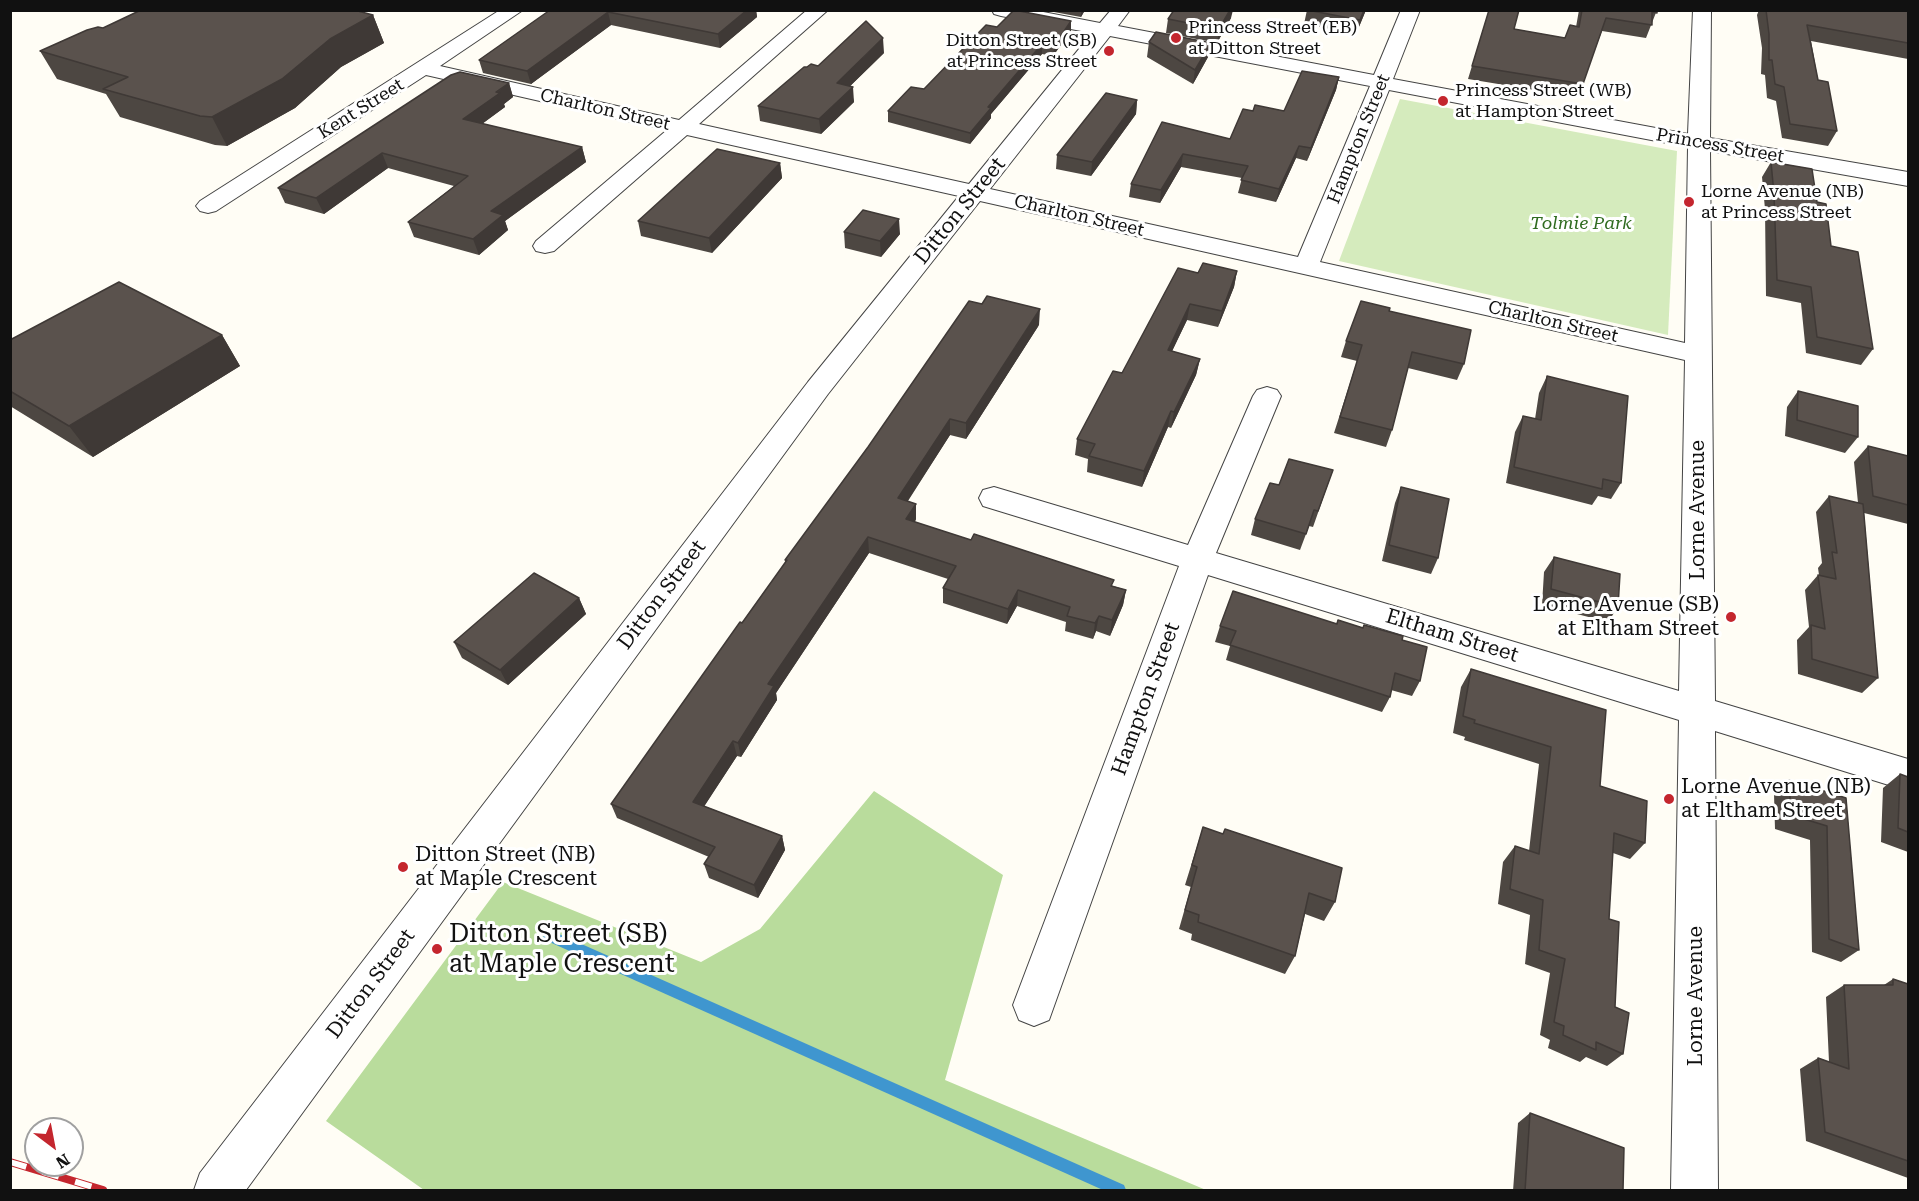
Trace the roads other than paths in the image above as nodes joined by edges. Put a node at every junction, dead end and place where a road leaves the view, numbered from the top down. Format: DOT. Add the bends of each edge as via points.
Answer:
graph roads {
  1 [pos="514,10"];
  2 [pos="819,10"];
  3 [pos="1002,10"];
  4 [pos="1411,10"];
  5 [pos="1702,10"];
  6 [pos="1114,21"];
  7 [pos="424,69"];
  8 [pos="1382,83"];
  9 [pos="683,127"];
  10 [pos="1700,142"];
  11 [pos="1908,179"];
  12 [pos="975,193"];
  13 [pos="208,206"];
  14 [pos="545,246"];
  15 [pos="1306,267"];
  16 [pos="1699,355"];
  17 [pos="1267,396"];
  18 [pos="994,498"];
  19 [pos="1198,558"];
  20 [pos="1697,711"];
  21 [pos="1908,775"];
  22 [pos="1034,1005"];
  23 [pos="217,1191"];
  24 [pos="1695,1191"];
  1 -- 7 [label="street, Kent Street"];
  2 -- 9 [label="street"];
  3 -- 6 [label="street, Princess Street"];
  4 -- 8 [label="street, Hampton Street"];
  5 -- 10 [label="street, Lorne Avenue"];
  6 -- 8 [label="street, Princess Street"];
  6 -- 12 [label="street, Ditton Street"];
  7 -- 9 [label="street, Charlton Street"];
  7 -- 13 [label="street, Kent Street"];
  8 -- 10 [label="street, Princess Street"];
  8 -- 15 [label="street, Hampton Street"];
  9 -- 12 [label="street, Charlton Street"];
  9 -- 14 [label="street"];
  10 -- 11 [label="street, Princess Street"];
  10 -- 16 [label="street, Lorne Avenue"];
  12 -- 15 [label="street, Charlton Street"];
  12 -- 23 [label="street, Ditton Street" via="811,398"];
  15 -- 16 [label="street, Charlton Street"];
  16 -- 20 [label="street, Lorne Avenue"];
  17 -- 19 [label="street, Hampton Street"];
  18 -- 19 [label="street, Eltham Street"];
  19 -- 20 [label="street, Eltham Street"];
  19 -- 22 [label="street, Hampton Street"];
  20 -- 21 [label="street, Eltham Street"];
  20 -- 24 [label="street, Lorne Avenue"];
}
